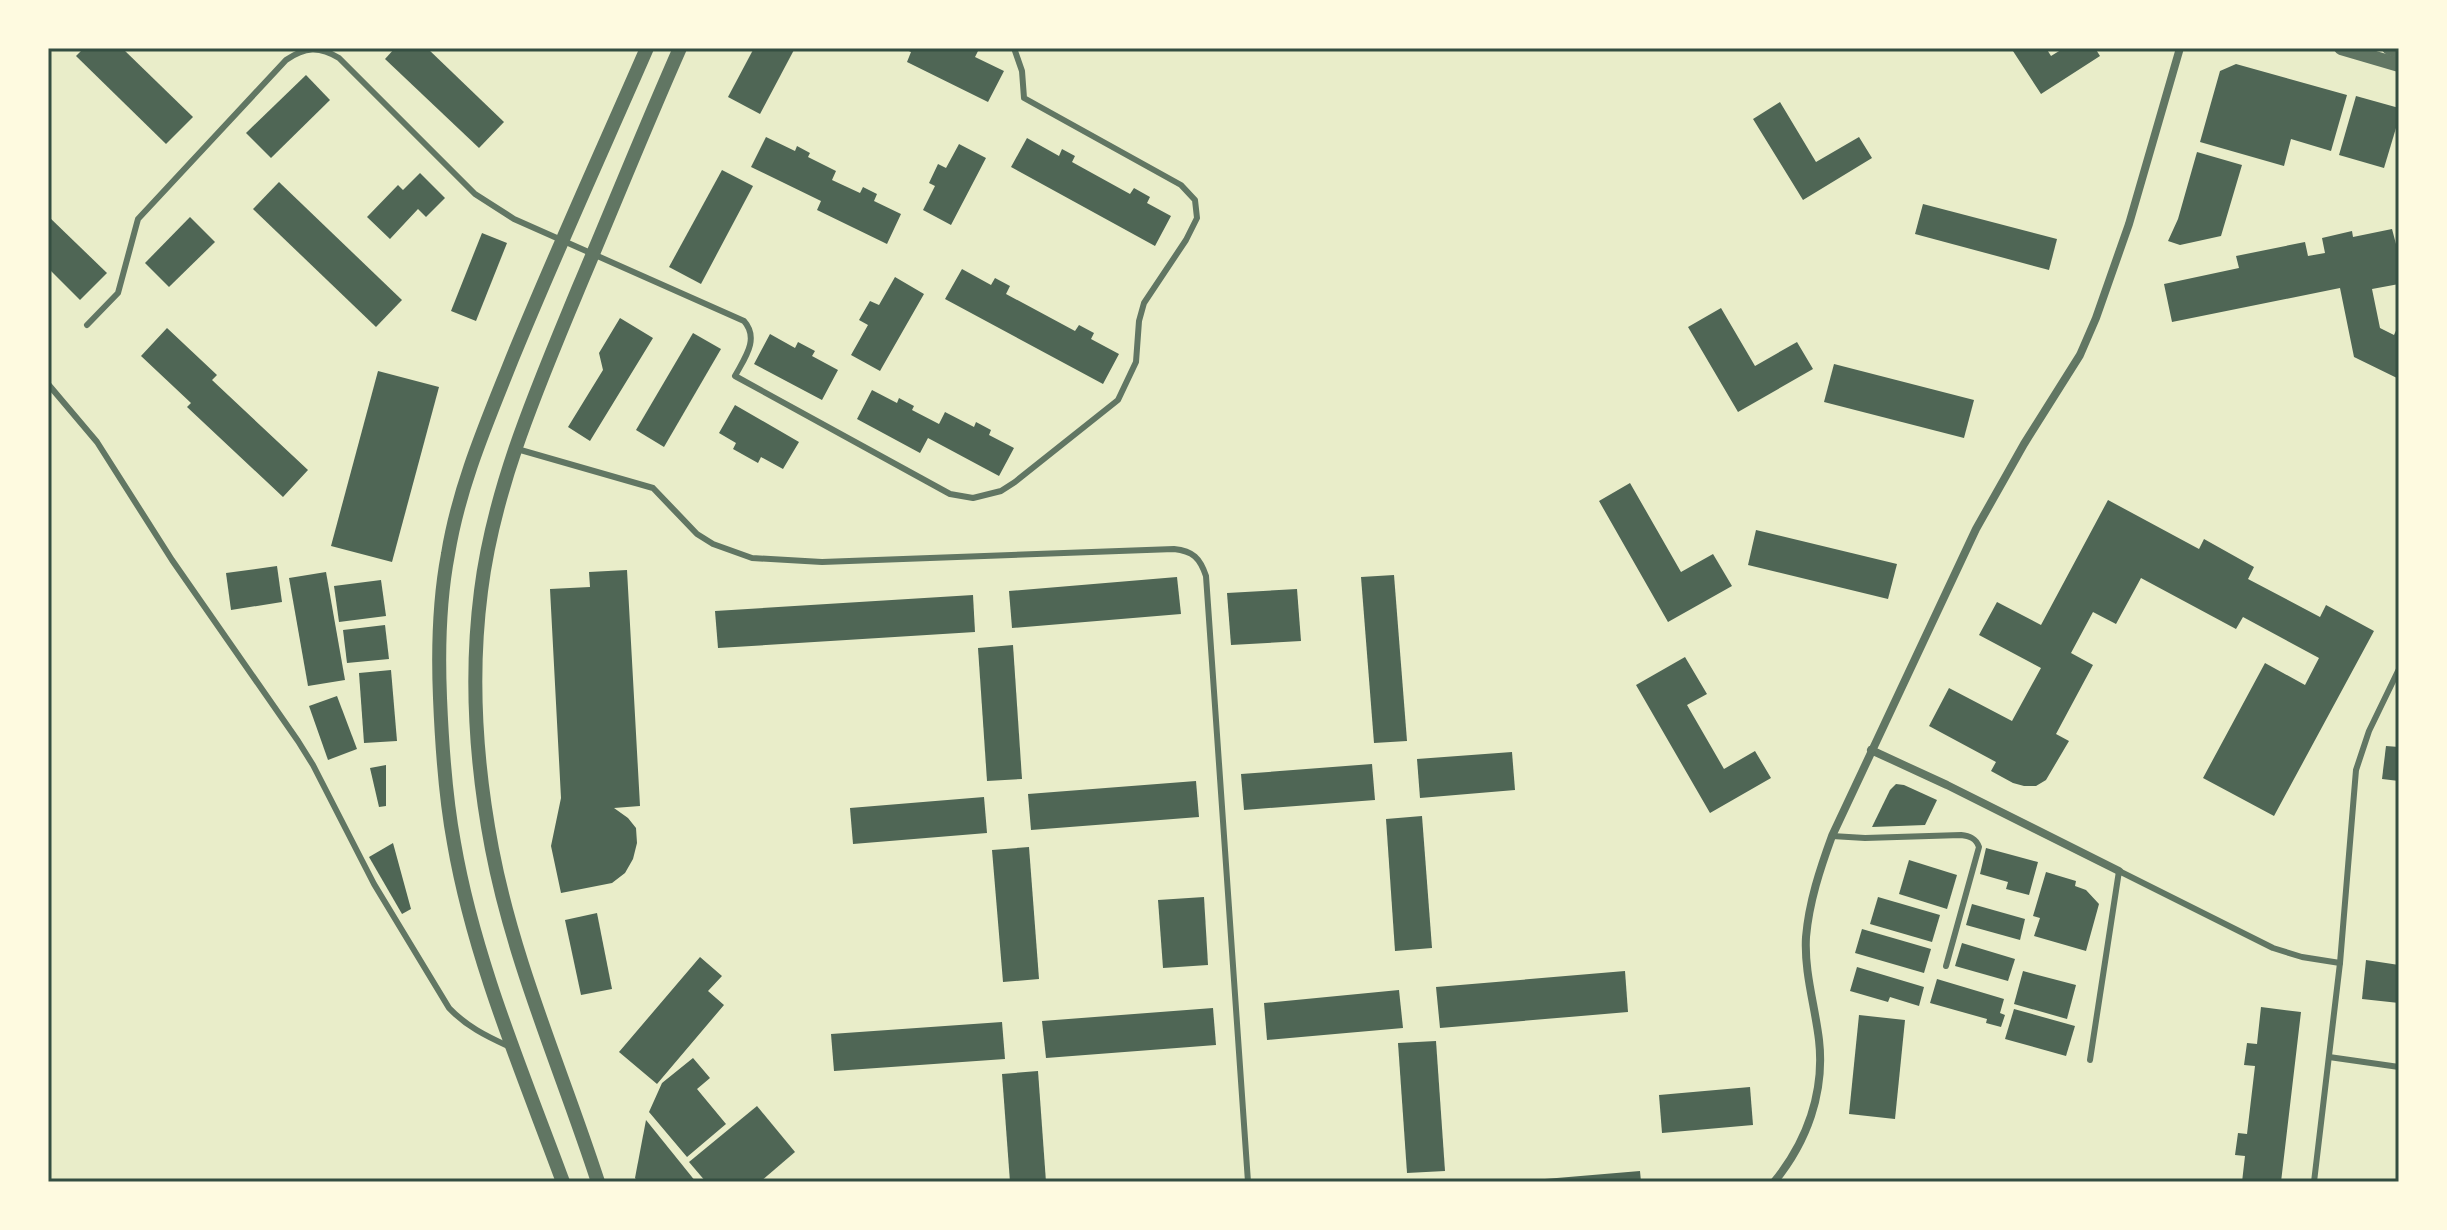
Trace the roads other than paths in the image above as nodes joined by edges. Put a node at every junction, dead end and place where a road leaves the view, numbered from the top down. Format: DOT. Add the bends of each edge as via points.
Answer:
graph roads {
  1 [pos="647,48"];
  2 [pos="680,48"];
  3 [pos="1014,48"];
  4 [pos="2180,48"];
  5 [pos="2341,48"];
  6 [pos="2389,48"];
  7 [pos="2399,51"];
  8 [pos="2399,65"];
  9 [pos="563,239"];
  10 [pos="594,252"];
  11 [pos="87,325"];
  12 [pos="48,384"];
  13 [pos="517,449"];
  14 [pos="2399,669"];
  15 [pos="1871,750"];
  16 [pos="1832,836"];
  17 [pos="2119,871"];
  18 [pos="2340,963"];
  19 [pos="1946,966"];
  20 [pos="515,1050"];
  21 [pos="2329,1057"];
  22 [pos="2090,1060"];
  23 [pos="2399,1067"];
  24 [pos="563,1182"];
  25 [pos="598,1182"];
  26 [pos="1248,1182"];
  27 [pos="1774,1182"];
  28 [pos="2314,1182"];
  1 -- 9 [label="street"];
  2 -- 10 [label="street"];
  3 -- 10 [label="lane" via="1024,98 1181,185 1195,200 1197,218 1144,303 1136,362 1118,400 1001,491 973,498 950,494 735,376 752,336 744,321"];
  4 -- 15 [label="street" via="2129,224 2085,342 1976,529"];
  5 -- 8 [label="street"];
  6 -- 7 [label="street"];
  9 -- 10 [label="lane"];
  9 -- 11 [label="lane" via="514,219 475,194 339,58 307,49 286,60 138,219 118,293"];
  9 -- 20 [label="street" via="465,482 447,554 441,612 441,724 454,843 475,931"];
  10 -- 13 [label="street"];
  12 -- 20 [label="lane" via="97,442 290,729 449,1008 461,1021"];
  13 -- 25 [label="street" via="492,530 481,590 476,679 482,783 514,941"];
  13 -- 26 [label="lane" via="653,488 697,534 752,558 822,562 1174,549 1196,556 1206,576"];
  14 -- 18 [label="lane" via="2356,770"];
  15 -- 16 [label="street"];
  15 -- 17 [label="street"];
  16 -- 19 [label="lane" via="1961,835 1978,843"];
  16 -- 27 [label="street" via="1806,938 1819,1042 1817,1092 1802,1139"];
  17 -- 18 [label="lane" via="2273,948"];
  17 -- 22 [label="lane"];
  18 -- 21 [label="lane"];
  20 -- 24 [label="street"];
  21 -- 23 [label="lane"];
  21 -- 28 [label="lane"];
}
